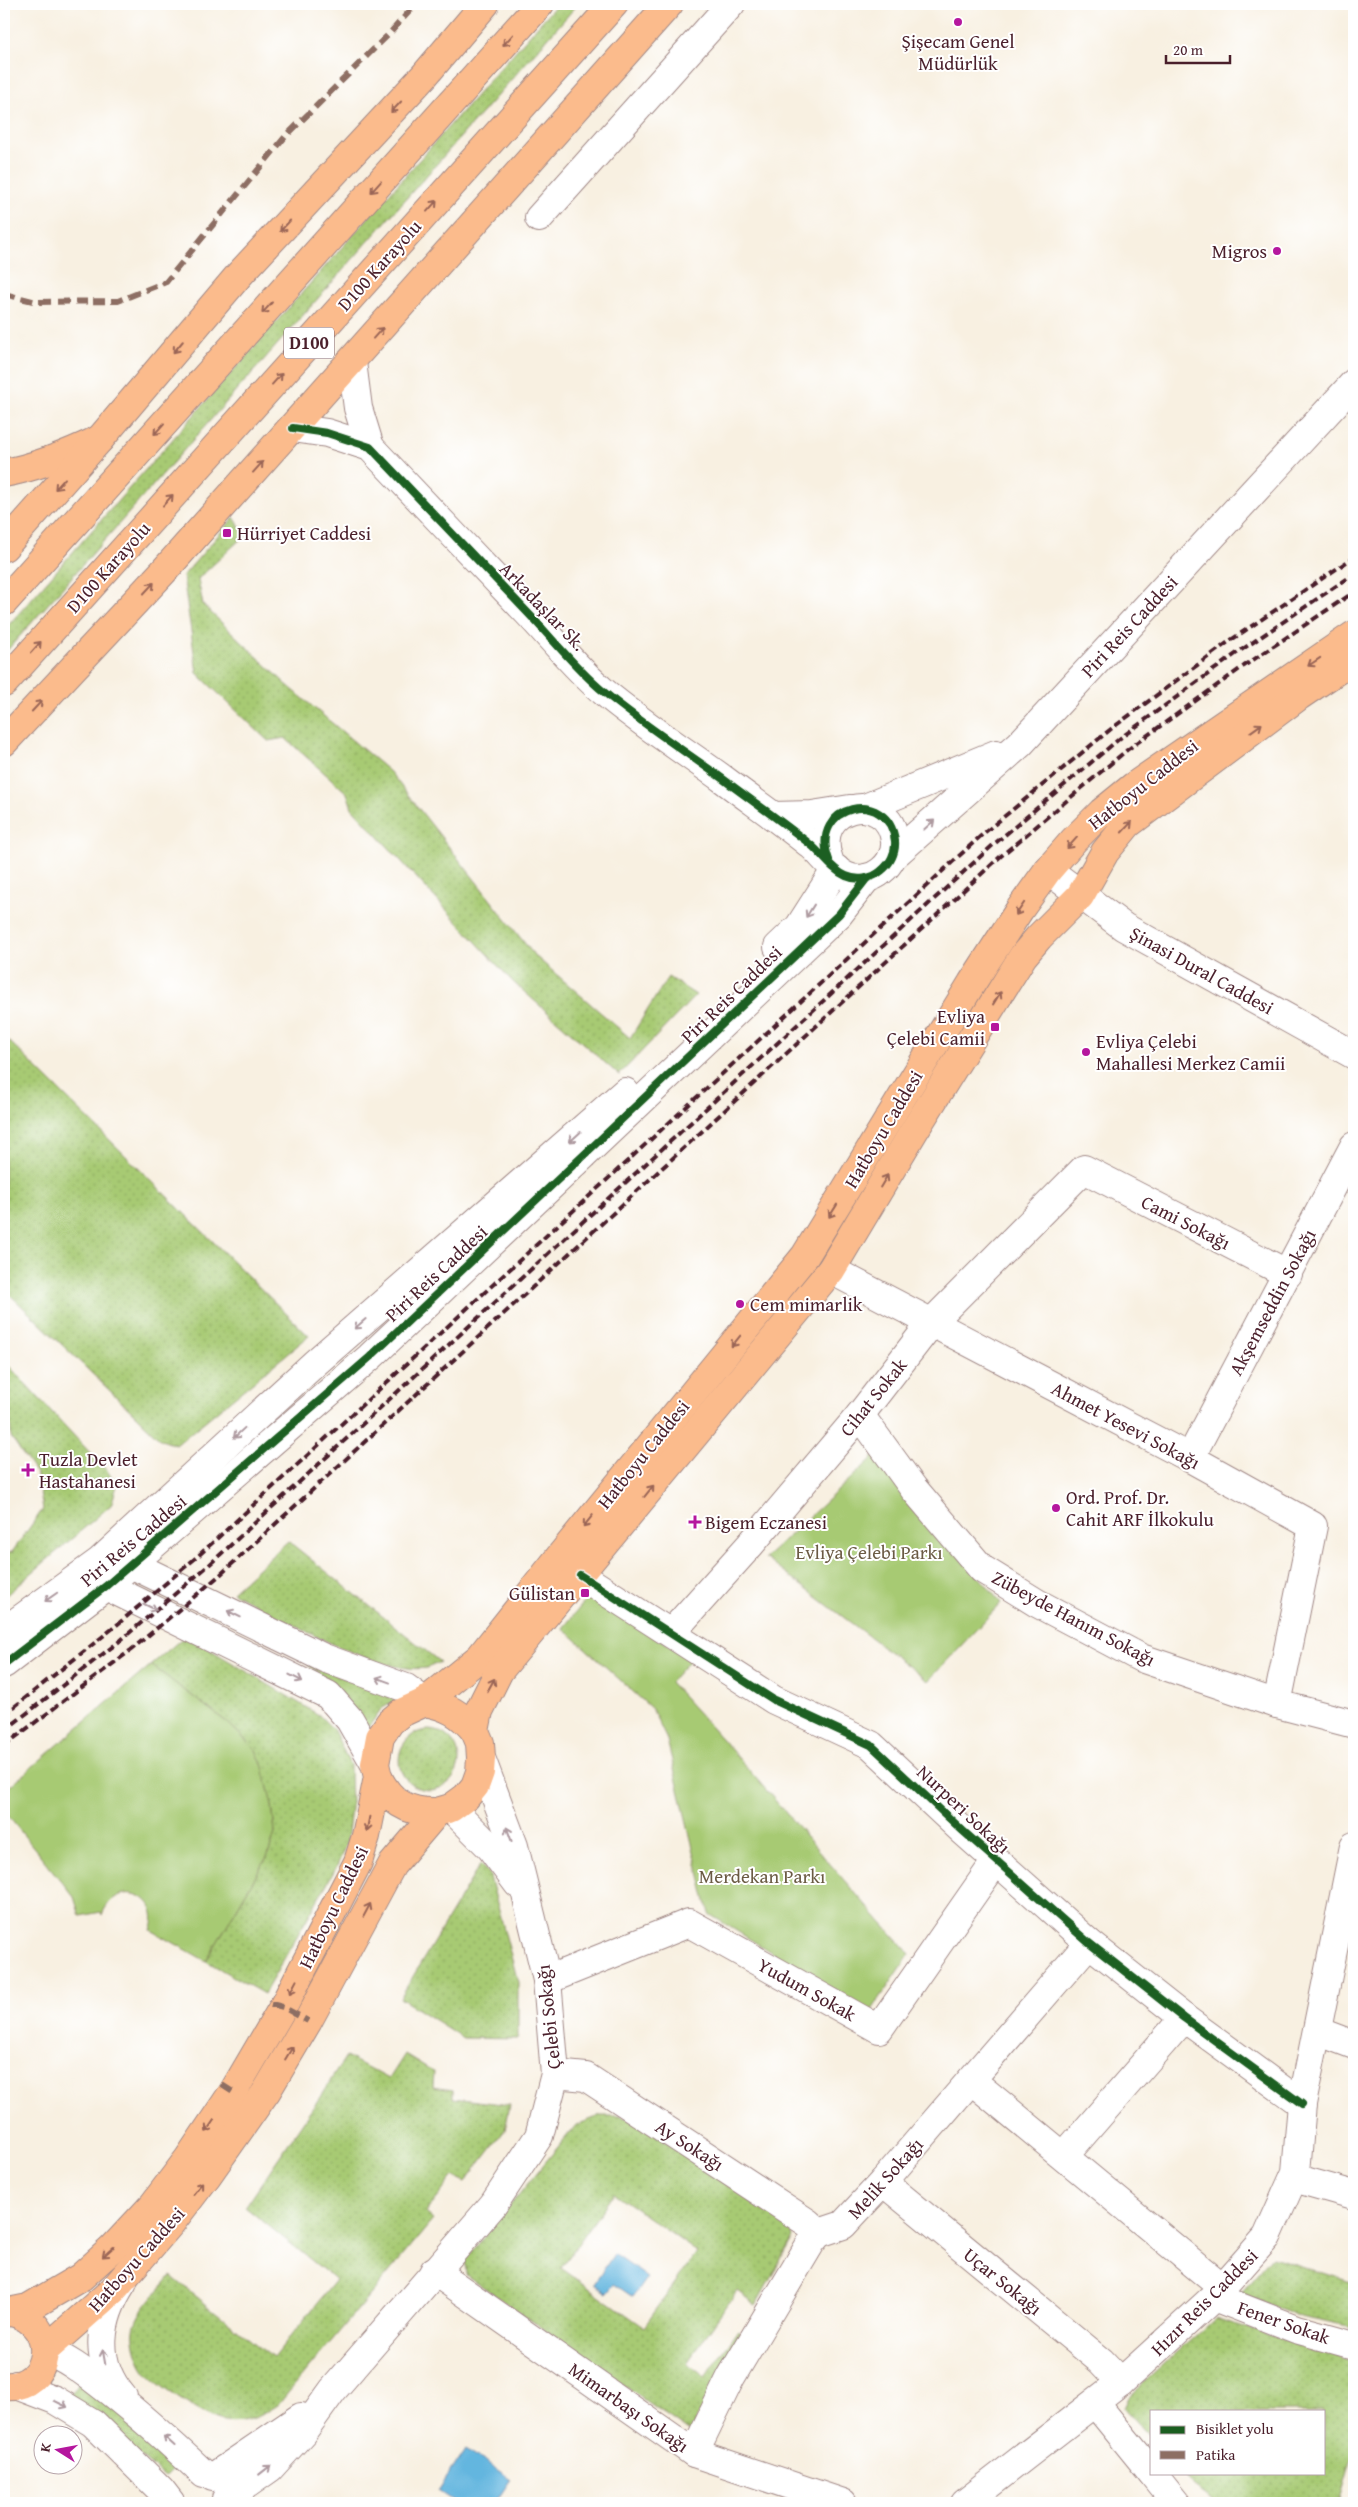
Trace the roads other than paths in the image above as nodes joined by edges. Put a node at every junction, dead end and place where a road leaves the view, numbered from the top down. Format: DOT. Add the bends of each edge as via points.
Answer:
graph roads {
  1 [pos="485,4"];
  2 [pos="494,4"];
  3 [pos="540,4"];
  4 [pos="614,4"];
  5 [pos="669,4"];
  6 [pos="731,4"];
  7 [pos="424,76"];
  8 [pos="539,218"];
  9 [pos="352,362"];
  10 [pos="1354,383"];
  11 [pos="293,428"];
  12 [pos="100,439"];
  13 [pos="370,447"];
  14 [pos="4,473"];
  15 [pos="4,547"];
  16 [pos="4,602"];
  17 [pos="1354,634"];
  18 [pos="1354,660"];
  19 [pos="4,683"];
  20 [pos="4,742"];
  21 [pos="1020,744"];
  22 [pos="857,809"];
  23 [pos="773,816"];
  24 [pos="892,857"];
  25 [pos="832,865"];
  26 [pos="1048,870"];
  27 [pos="867,878"];
  28 [pos="1080,896"];
  29 [pos="1354,1055"];
  30 [pos="1354,1146"];
  31 [pos="1084,1170"];
  32 [pos="831,1270"];
  33 [pos="1288,1274"];
  34 [pos="932,1322"];
  35 [pos="860,1415"];
  36 [pos="1190,1458"];
  37 [pos="131,1564"];
  38 [pos="103,1573"];
  39 [pos="580,1575"];
  40 [pos="4,1631"];
  41 [pos="671,1633"];
  42 [pos="4,1664"];
  43 [pos="425,1702"];
  44 [pos="1277,1704"];
  45 [pos="1354,1724"];
  46 [pos="475,1731"];
  47 [pos="481,1758"];
  48 [pos="377,1770"];
  49 [pos="444,1810"];
  50 [pos="1354,1846"];
  51 [pos="996,1861"];
  52 [pos="1350,1887"];
  53 [pos="528,1897"];
  54 [pos="1089,1942"];
  55 [pos="547,1980"];
  56 [pos="1184,2018"];
  57 [pos="1317,2030"];
  58 [pos="1354,2045"];
  59 [pos="555,2074"];
  60 [pos="971,2080"];
  61 [pos="1302,2104"];
  62 [pos="1064,2156"];
  63 [pos="1294,2178"];
  64 [pos="883,2182"];
  65 [pos="1354,2195"];
  66 [pos="819,2233"];
  67 [pos="131,2269"];
  68 [pos="434,2272"];
  69 [pos="1218,2292"];
  70 [pos="8,2312"];
  71 [pos="1354,2345"];
  72 [pos="45,2350"];
  73 [pos="1121,2382"];
  74 [pos="10,2385"];
  75 [pos="1096,2403"];
  76 [pos="137,2413"];
  77 [pos="694,2453"];
  78 [pos="1150,2470"];
  79 [pos="1153,2474"];
  80 [pos="217,2488"];
  81 [pos="171,2503"];
  82 [pos="176,2503"];
  83 [pos="843,2503"];
  84 [pos="965,2503"];
  85 [pos="1176,2503"];
  1 -- 7 [label="main road"];
  2 -- 7 [label="main road"];
  3 -- 16 [label="main road, D100, one-way"];
  19 -- 4 [label="main road, D100 Karayolu / D100, one-way"];
  9 -- 5 [label="main road, one-way"];
  6 -- 8 [label="street"];
  7 -- 12 [label="main road, one-way" via="239,275"];
  9 -- 11 [label="main road"];
  9 -- 13 [label="street" via="358,408"];
  10 -- 21 [label="street, Piri Reis Caddesi"];
  11 -- 13 [label="street, Arkadaşlar Sk."];
  20 -- 11 [label="main road, one-way"];
  12 -- 14 [label="main road" via="66,455"];
  12 -- 15 [label="main road, one-way"];
  13 -- 23 [label="street, Arkadaşlar Sk." via="602,691"];
  17 -- 26 [label="main road, Hatboyu Caddesi, one-way" via="1134,786 1102,812"];
  28 -- 18 [label="main road, Hatboyu Caddesi, one-way" via="1106,852 1128,824 1299,696"];
  21 -- 22 [label="street"];
  24 -- 21 [label="street, Piri Reis Caddesi, one-way"];
  22 -- 23 [label="street"];
  22 -- 24 [label="street" via="881,815 890,824 895,846"];
  22 -- 25 [label="street" via="840,814 827,830 825,850"];
  23 -- 25 [label="street, Arkadaşlar Sk."];
  24 -- 27 [label="street" via="878,874"];
  25 -- 27 [label="street" via="845,876"];
  25 -- 38 [label="street, Piri Reis Caddesi, one-way" via="800,927 655,1066 315,1363"];
  26 -- 28 [label="street, Şinasi Dural Caddesi"];
  26 -- 43 [label="main road, Hatboyu Caddesi, one-way" via="972,983 805,1256 480,1657"];
  27 -- 37 [label="street, Piri Reis Caddesi" via="839,914 370,1357"];
  28 -- 29 [label="street, Şinasi Dural Caddesi" via="1131,931"];
  32 -- 28 [label="main road, Hatboyu Caddesi, one-way" via="1023,956"];
  30 -- 33 [label="street, Akşemseddin Sokağı"];
  31 -- 33 [label="street, Cami Sokağı"];
  31 -- 34 [label="street, Cihat Sokak"];
  32 -- 34 [label="street, Ahmet Yesevi Sokağı"];
  39 -- 32 [label="main road, Hatboyu Caddesi, one-way"];
  33 -- 36 [label="street, Akşemseddin Sokağı"];
  34 -- 35 [label="street, Cihat Sokak"];
  34 -- 36 [label="street, Ahmet Yesevi Sokağı"];
  35 -- 41 [label="street, Cihat Sokak"];
  35 -- 44 [label="street, Zübeyde Hanım Sokağı" via="914,1489 982,1569 1037,1603 1141,1658"];
  36 -- 44 [label="street, Ahmet Yesevi Sokağı" via="1313,1526"];
  37 -- 38 [label="street, Piri Reis Caddesi"];
  43 -- 37 [label="street, one-way" via="406,1688 324,1658"];
  38 -- 40 [label="street, Piri Reis Caddesi, one-way"];
  38 -- 42 [label="street, Piri Reis Caddesi"];
  38 -- 48 [label="street, one-way" via="328,1694 350,1720"];
  39 -- 41 [label="street, Nurperi Sokağı"];
  46 -- 39 [label="main road, Hatboyu Caddesi, one-way" via="479,1711 499,1671"];
  41 -- 51 [label="street, Nurperi Sokağı" via="774,1700 871,1745"];
  43 -- 46 [label="main road" via="454,1711"];
  43 -- 48 [label="main road, Hatboyu Caddesi" via="390,1722 380,1737"];
  44 -- 45 [label="street, Zübeyde Hanım Sokağı"];
  46 -- 47 [label="main road, Hatboyu Caddesi"];
  47 -- 49 [label="main road, Hatboyu Caddesi" via="475,1786 466,1797"];
  53 -- 47 [label="street, Çelebi Sokağı, one-way" via="514,1846"];
  48 -- 49 [label="main road" via="384,1789 402,1806 421,1812"];
  48 -- 70 [label="main road, Hatboyu Caddesi, one-way" via="366,1836 358,1862 283,2007 233,2092 188,2159 153,2205 112,2249 80,2277 28,2308"];
  49 -- 53 [label="street" via="491,1848"];
  67 -- 49 [label="main road, Hatboyu Caddesi, one-way" via="207,2176 266,2092 392,1865"];
  50 -- 52 [label="street, Hızır Reis Caddesi"];
  51 -- 54 [label="street, Nurperi Sokağı"];
  51 -- 55 [label="street, Yudum Sokak" via="879,2029 689,1923"];
  52 -- 57 [label="street, Hızır Reis Caddesi"];
  53 -- 55 [label="street, Çelebi Sokağı"];
  54 -- 56 [label="street, Nurperi Sokağı"];
  54 -- 60 [label="street, Melik Sokağı"];
  55 -- 59 [label="street, Çelebi Sokağı"];
  56 -- 61 [label="street, Nurperi Sokağı"];
  56 -- 62 [label="street"];
  57 -- 58 [label="street"];
  57 -- 61 [label="street, Hızır Reis Caddesi"];
  59 -- 66 [label="street, Ay Sokağı" via="586,2076"];
  59 -- 68 [label="street, Çelebi Sokağı" via="539,2136 493,2205"];
  60 -- 62 [label="street, Fener Sokak"];
  60 -- 64 [label="street, Melik Sokağı"];
  61 -- 63 [label="street, Hızır Reis Caddesi"];
  62 -- 69 [label="street, Fener Sokak"];
  63 -- 65 [label="street"];
  63 -- 69 [label="street, Hızır Reis Caddesi" via="1267,2237"];
  64 -- 66 [label="street, Melik Sokağı" via="843,2225"];
  64 -- 73 [label="street, Uçar Sokağı" via="1101,2361"];
  66 -- 77 [label="street" via="731,2377"];
  67 -- 72 [label="main road, Hatboyu Caddesi" via="113,2290"];
  76 -- 67 [label="street, one-way" via="115,2388 105,2364 101,2341 112,2299"];
  68 -- 77 [label="street, Mimarbaşı Sokağı"];
  68 -- 80 [label="street, Çelebi Sokağı" via="333,2390"];
  69 -- 71 [label="street, Fener Sokak" via="1296,2329"];
  69 -- 73 [label="street, Hızır Reis Caddesi"];
  70 -- 72 [label="main road, Hatboyu Caddesi" via="32,2320 44,2339"];
  72 -- 74 [label="main road, Hatboyu Caddesi" via="37,2372 28,2380"];
  72 -- 76 [label="street" via="62,2356"];
  73 -- 75 [label="street, Hızır Reis Caddesi"];
  74 -- 81 [label="street, one-way" via="55,2400 93,2423"];
  75 -- 78 [label="street"];
  75 -- 84 [label="street, Hızır Reis Caddesi"];
  80 -- 76 [label="street, one-way"];
  77 -- 83 [label="street, Mimarbaşı Sokağı"];
  79 -- 85 [label="street"];
  80 -- 82 [label="street, Çelebi Sokağı" via="195,2474 181,2483"];
}
